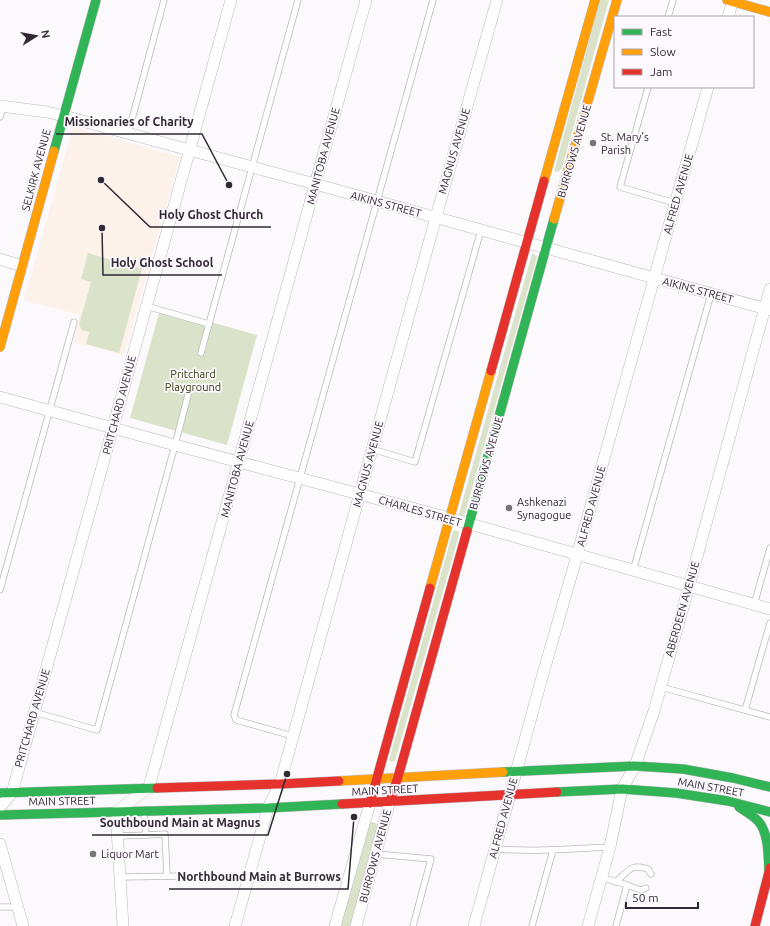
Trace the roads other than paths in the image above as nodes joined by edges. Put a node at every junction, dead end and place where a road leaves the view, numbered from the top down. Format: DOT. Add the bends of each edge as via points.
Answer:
graph roads {
  1 [pos="96,0"];
  2 [pos="164,0"];
  3 [pos="231,0"];
  4 [pos="298,0"];
  5 [pos="366,0"];
  6 [pos="433,0"];
  7 [pos="497,0"];
  8 [pos="595,0"];
  9 [pos="617,0"];
  10 [pos="673,0"];
  11 [pos="731,0"];
  12 [pos="770,12"];
  13 [pos="668,16"];
  14 [pos="728,16"];
  15 [pos="648,88"];
  16 [pos="708,88"];
  17 [pos="2,106"];
  18 [pos="64,116"];
  19 [pos="0,117"];
  20 [pos="128,134"];
  21 [pos="190,151"];
  22 [pos="252,167"];
  23 [pos="315,184"];
  24 [pos="377,201"];
  25 [pos="675,203"];
  26 [pos="436,218"];
  27 [pos="481,230"];
  28 [pos="527,243"];
  29 [pos="546,248"];
  30 [pos="0,259"];
  31 [pos="22,266"];
  32 [pos="654,278"];
  33 [pos="770,289"];
  34 [pos="711,294"];
  35 [pos="146,306"];
  36 [pos="767,309"];
  37 [pos="74,322"];
  38 [pos="209,324"];
  39 [pos="0,347"];
  40 [pos="201,353"];
  41 [pos="188,395"];
  42 [pos="0,396"];
  43 [pos="49,410"];
  44 [pos="113,427"];
  45 [pos="175,445"];
  46 [pos="372,449"];
  47 [pos="238,462"];
  48 [pos="300,478"];
  49 [pos="359,494"];
  50 [pos="449,518"];
  51 [pos="469,524"];
  52 [pos="770,548"];
  53 [pos="577,555"];
  54 [pos="633,570"];
  55 [pos="689,586"];
  56 [pos="0,590"];
  57 [pos="754,604"];
  58 [pos="770,609"];
  59 [pos="770,623"];
  60 [pos="661,687"];
  61 [pos="745,710"];
  62 [pos="34,712"];
  63 [pos="770,717"];
  64 [pos="293,736"];
  65 [pos="635,766"];
  66 [pos="516,771"];
  67 [pos="398,777"];
  68 [pos="377,779"];
  69 [pos="280,784"];
  70 [pos="149,787"];
  71 [pos="770,787"];
  72 [pos="622,789"];
  73 [pos="0,793"];
  74 [pos="12,793"];
  75 [pos="510,795"];
  76 [pos="390,801"];
  77 [pos="728,801"];
  78 [pos="370,802"];
  79 [pos="0,807"];
  80 [pos="268,808"];
  81 [pos="144,811"];
  82 [pos="116,812"];
  83 [pos="770,812"];
  84 [pos="0,815"];
  85 [pos="146,835"];
  86 [pos="117,836"];
  87 [pos="0,844"];
  88 [pos="610,847"];
  89 [pos="495,849"];
  90 [pos="553,850"];
  91 [pos="376,854"];
  92 [pos="770,870"];
  93 [pos="651,874"];
  94 [pos="167,876"];
  95 [pos="184,876"];
  96 [pos="120,877"];
  97 [pos="601,877"];
  98 [pos="616,882"];
  99 [pos="627,885"];
  100 [pos="646,888"];
  101 [pos="0,907"];
  102 [pos="18,907"];
  103 [pos="590,925"];
  104 [pos="23,926"];
  105 [pos="123,926"];
  106 [pos="235,926"];
  107 [pos="335,926"];
  108 [pos="356,926"];
  109 [pos="413,926"];
  110 [pos="474,926"];
  111 [pos="532,926"];
  112 [pos="616,926"];
  113 [pos="755,926"];
  1 -- 18 [label="main road, SELKIRK AVENUE"];
  2 -- 20 [label="lane"];
  3 -- 21 [label="street, PRITCHARD AVENUE"];
  4 -- 22 [label="lane"];
  5 -- 23 [label="street, MANITOBA AVENUE"];
  6 -- 24 [label="lane"];
  7 -- 26 [label="street, MAGNUS AVENUE"];
  8 -- 28 [label="main road, BURROWS AVENUE"];
  9 -- 29 [label="main road, BURROWS AVENUE"];
  10 -- 13 [label="lane"];
  11 -- 12 [label="main road"];
  11 -- 14 [label="street"];
  15 -- 25 [label="lane" via="620,187"];
  16 -- 25 [label="street, ALFRED AVENUE"];
  17 -- 18 [label="street, AIKINS STREET"];
  17 -- 19 [label="lane"];
  18 -- 20 [label="street, AIKINS STREET"];
  18 -- 31 [label="main road, SELKIRK AVENUE"];
  20 -- 21 [label="street, AIKINS STREET"];
  21 -- 22 [label="street, AIKINS STREET"];
  21 -- 35 [label="street, PRITCHARD AVENUE"];
  22 -- 23 [label="street, AIKINS STREET"];
  22 -- 38 [label="lane"];
  23 -- 24 [label="street, AIKINS STREET"];
  23 -- 47 [label="street, MANITOBA AVENUE"];
  24 -- 26 [label="street, AIKINS STREET"];
  24 -- 48 [label="lane"];
  25 -- 32 [label="street, ALFRED AVENUE"];
  26 -- 27 [label="street, AIKINS STREET"];
  26 -- 46 [label="street, MAGNUS AVENUE"];
  27 -- 28 [label="street, AIKINS STREET"];
  27 -- 46 [label="lane" via="415,462"];
  28 -- 29 [label="street, AIKINS STREET"];
  28 -- 50 [label="main road, BURROWS AVENUE"];
  29 -- 32 [label="street, AIKINS STREET"];
  29 -- 51 [label="main road, BURROWS AVENUE"];
  30 -- 31 [label="street"];
  31 -- 39 [label="main road, SELKIRK AVENUE"];
  32 -- 34 [label="street, AIKINS STREET"];
  32 -- 53 [label="street, ALFRED AVENUE"];
  33 -- 36 [label="street, ABERDEEN AVENUE"];
  34 -- 36 [label="street, AIKINS STREET"];
  34 -- 54 [label="lane"];
  35 -- 38 [label="lane"];
  35 -- 44 [label="street, PRITCHARD AVENUE"];
  36 -- 55 [label="street, ABERDEEN AVENUE"];
  37 -- 43 [label="lane"];
  38 -- 40 [label="lane"];
  41 -- 45 [label="lane"];
  42 -- 43 [label="street, CHARLES STREET"];
  43 -- 44 [label="street, CHARLES STREET"];
  43 -- 56 [label="lane"];
  44 -- 45 [label="street, CHARLES STREET"];
  44 -- 62 [label="street, PRITCHARD AVENUE"];
  45 -- 47 [label="street, CHARLES STREET"];
  45 -- 62 [label="lane" via="97,730"];
  46 -- 49 [label="street, MAGNUS AVENUE"];
  47 -- 48 [label="street, CHARLES STREET"];
  47 -- 70 [label="street, MANITOBA AVENUE"];
  48 -- 49 [label="street, CHARLES STREET"];
  48 -- 64 [label="lane" via="234,715 236,720"];
  49 -- 50 [label="street, CHARLES STREET"];
  49 -- 64 [label="street, MAGNUS AVENUE"];
  50 -- 51 [label="street, CHARLES STREET"];
  50 -- 68 [label="main road, BURROWS AVENUE"];
  51 -- 53 [label="street, CHARLES STREET"];
  51 -- 67 [label="main road, BURROWS AVENUE"];
  52 -- 57 [label="lane"];
  53 -- 54 [label="street, CHARLES STREET"];
  53 -- 66 [label="street, ALFRED AVENUE"];
  54 -- 55 [label="street, CHARLES STREET"];
  55 -- 57 [label="street, CHARLES STREET"];
  55 -- 60 [label="street, ABERDEEN AVENUE"];
  57 -- 58 [label="street, CHARLES STREET"];
  59 -- 61 [label="lane"];
  60 -- 61 [label="lane"];
  60 -- 65 [label="street, ABERDEEN AVENUE"];
  61 -- 63 [label="lane"];
  62 -- 74 [label="street, PRITCHARD AVENUE"];
  64 -- 69 [label="street, MAGNUS AVENUE"];
  65 -- 66 [label="main road, MAIN STREET"];
  65 -- 71 [label="main road, MAIN STREET" via="683,769"];
  65 -- 72 [label="street, ABERDEEN AVENUE"];
  66 -- 67 [label="main road, MAIN STREET"];
  66 -- 75 [label="street, ALFRED AVENUE"];
  67 -- 68 [label="main road, MAIN STREET"];
  67 -- 76 [label="main road, BURROWS AVENUE"];
  68 -- 69 [label="main road, MAIN STREET"];
  68 -- 78 [label="main road, BURROWS AVENUE"];
  69 -- 70 [label="main road, MAIN STREET"];
  69 -- 80 [label="street, MAGNUS AVENUE"];
  70 -- 74 [label="main road, MAIN STREET"];
  70 -- 82 [label="street"];
  72 -- 75 [label="main road, MAIN STREET"];
  72 -- 77 [label="main road, MAIN STREET" via="676,793"];
  72 -- 88 [label="street, ABERDEEN AVENUE"];
  73 -- 74 [label="main road, MAIN STREET"];
  74 -- 79 [label="street, PRITCHARD AVENUE"];
  75 -- 76 [label="main road, MAIN STREET"];
  75 -- 89 [label="street, ALFRED AVENUE"];
  76 -- 78 [label="main road, MAIN STREET"];
  76 -- 91 [label="street, BURROWS AVENUE"];
  77 -- 83 [label="main road, MAIN STREET"];
  77 -- 92 [label="main road" via="760,824 765,837"];
  78 -- 80 [label="main road, MAIN STREET"];
  78 -- 107 [label="street, BURROWS AVENUE"];
  80 -- 81 [label="main road, MAIN STREET"];
  80 -- 106 [label="street, MAGNUS AVENUE"];
  81 -- 82 [label="main road, MAIN STREET"];
  81 -- 85 [label="lane"];
  82 -- 84 [label="main road, MAIN STREET"];
  82 -- 86 [label="street"];
  85 -- 86 [label="lane"];
  85 -- 94 [label="lane" via="165,834"];
  86 -- 96 [label="street"];
  87 -- 102 [label="street"];
  88 -- 90 [label="lane"];
  88 -- 97 [label="street, ABERDEEN AVENUE"];
  89 -- 90 [label="lane"];
  89 -- 110 [label="street, ALFRED AVENUE"];
  90 -- 111 [label="lane"];
  91 -- 108 [label="street, BURROWS AVENUE"];
  91 -- 109 [label="lane" via="431,859"];
  92 -- 113 [label="main road"];
  93 -- 98 [label="lane" via="648,869 639,866 630,868"];
  94 -- 95 [label="lane"];
  94 -- 96 [label="lane"];
  96 -- 105 [label="street"];
  97 -- 98 [label="lane"];
  97 -- 103 [label="street, ABERDEEN AVENUE"];
  98 -- 99 [label="lane"];
  99 -- 100 [label="lane" via="641,890"];
  99 -- 112 [label="lane"];
  101 -- 102 [label="lane"];
  102 -- 104 [label="street"];
}
